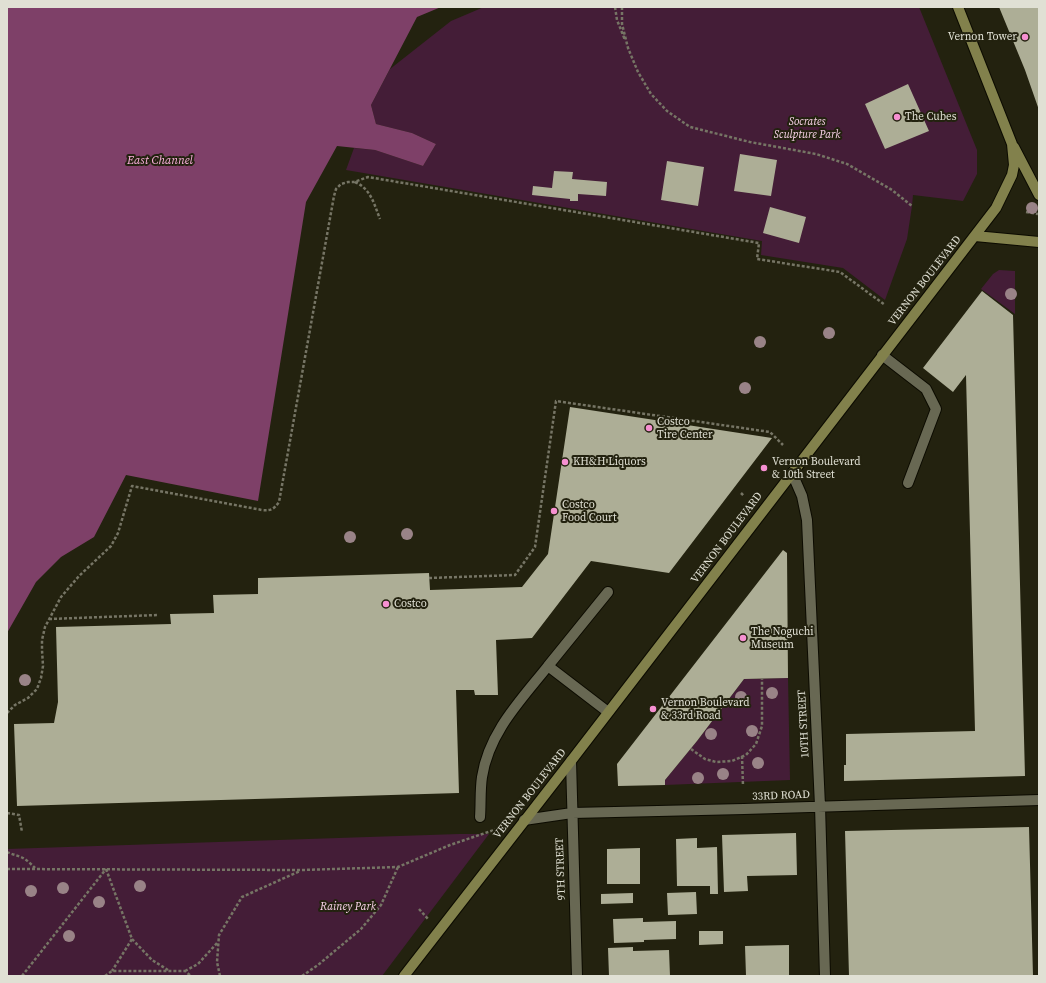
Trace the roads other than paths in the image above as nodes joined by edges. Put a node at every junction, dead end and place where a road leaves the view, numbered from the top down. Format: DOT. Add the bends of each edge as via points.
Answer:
graph roads {
  1 [pos="958,7"];
  2 [pos="1012,144"];
  3 [pos="1039,195"];
  4 [pos="975,236"];
  5 [pos="1039,242"];
  6 [pos="882,355"];
  7 [pos="792,473"];
  8 [pos="908,483"];
  9 [pos="608,592"];
  10 [pos="548,666"];
  11 [pos="608,712"];
  12 [pos="571,761"];
  13 [pos="1039,800"];
  14 [pos="820,806"];
  15 [pos="572,812"];
  16 [pos="480,817"];
  17 [pos="524,820"];
  18 [pos="404,976"];
  19 [pos="577,976"];
  20 [pos="825,976"];
  1 -- 2 [label="main road, VERNON BOULEVARD"];
  2 -- 3 [label="main road"];
  2 -- 4 [label="main road, VERNON BOULEVARD" via="1012,175 996,208"];
  4 -- 5 [label="main road"];
  4 -- 6 [label="main road, VERNON BOULEVARD"];
  6 -- 7 [label="main road, VERNON BOULEVARD"];
  6 -- 8 [label="street" via="926,388 936,409"];
  7 -- 11 [label="main road, VERNON BOULEVARD"];
  7 -- 14 [label="street, 10TH STREET" via="802,496 808,520"];
  9 -- 10 [label="street"];
  10 -- 11 [label="street"];
  10 -- 16 [label="street" via="504,721 487,755 482,777"];
  11 -- 12 [label="main road, VERNON BOULEVARD"];
  12 -- 15 [label="street, 9TH STREET"];
  12 -- 17 [label="main road, VERNON BOULEVARD"];
  13 -- 14 [label="street, 33RD ROAD"];
  14 -- 15 [label="street, 33RD ROAD"];
  14 -- 20 [label="street, 10TH STREET"];
  15 -- 17 [label="street, 33RD ROAD"];
  15 -- 19 [label="street, 9TH STREET"];
  17 -- 18 [label="main road, VERNON BOULEVARD"];
}
